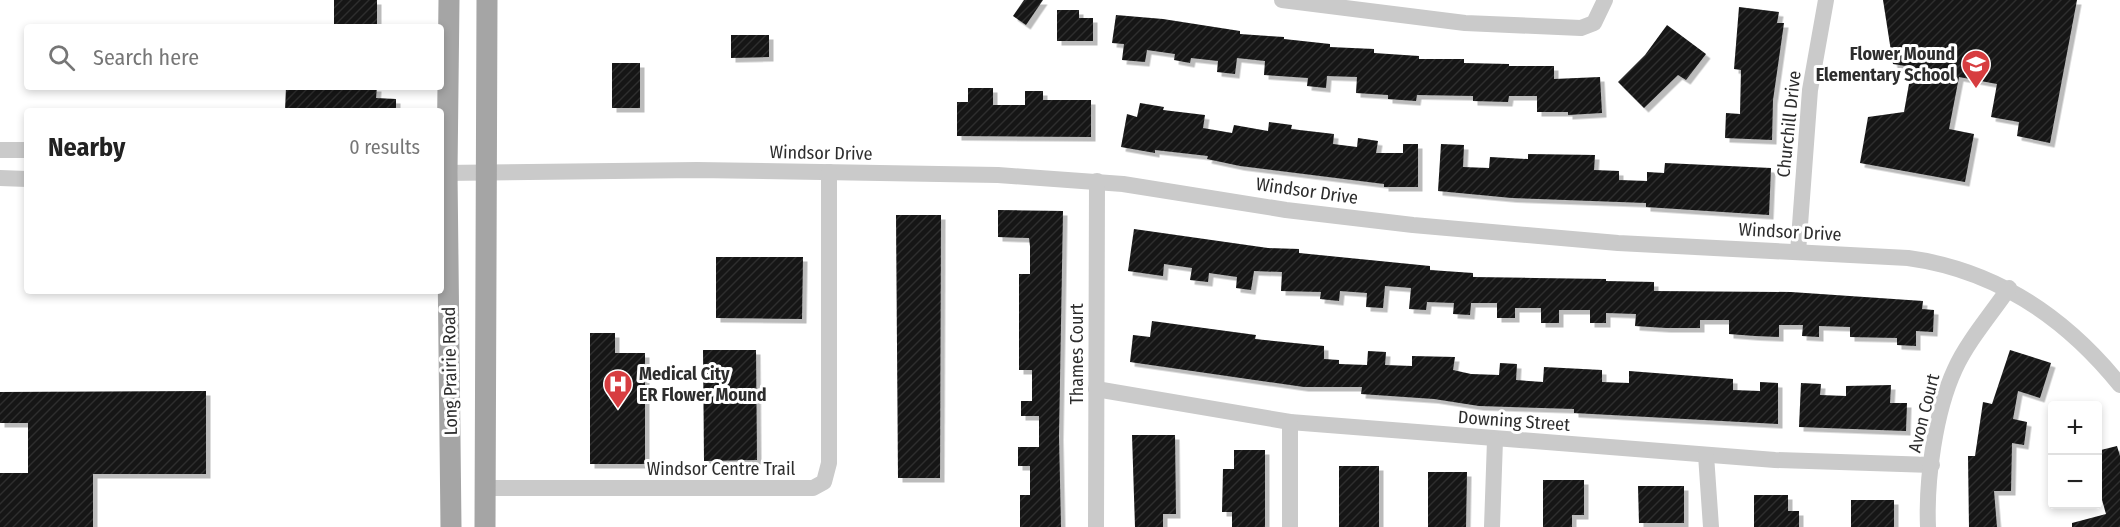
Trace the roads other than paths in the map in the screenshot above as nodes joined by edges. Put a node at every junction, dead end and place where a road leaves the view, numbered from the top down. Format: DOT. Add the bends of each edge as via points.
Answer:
graph roads {
  1 [pos="449,0"];
  2 [pos="487,0"];
  3 [pos="1282,0"];
  4 [pos="1605,0"];
  5 [pos="1826,0"];
  6 [pos="444,142"];
  7 [pos="0,150"];
  8 [pos="24,150"];
  9 [pos="444,171"];
  10 [pos="486,172"];
  11 [pos="829,172"];
  12 [pos="0,178"];
  13 [pos="24,178"];
  14 [pos="1097,181"];
  15 [pos="444,216"];
  16 [pos="1798,252"];
  17 [pos="2009,288"];
  18 [pos="2120,385"];
  19 [pos="1096,389"];
  20 [pos="1290,422"];
  21 [pos="1495,440"];
  22 [pos="1706,455"];
  23 [pos="1932,465"];
  24 [pos="485,488"];
  25 [pos="451,527"];
  26 [pos="484,527"];
  27 [pos="1096,527"];
  28 [pos="1290,527"];
  29 [pos="1492,527"];
  30 [pos="1710,527"];
  31 [pos="1928,527"];
  1 -- 6 [label="main road, Long Prairie Road"];
  2 -- 10 [label="main road, Long Prairie Road"];
  3 -- 4 [label="street" via="1465,23 1581,28 1594,23"];
  5 -- 16 [label="street, Churchill Drive" via="1810,90"];
  7 -- 8 [label="street"];
  9 -- 10 [label="street, Windsor Drive"];
  10 -- 11 [label="street, Windsor Drive"];
  10 -- 24 [label="main road, Long Prairie Road"];
  11 -- 14 [label="street, Windsor Drive"];
  11 -- 24 [label="street, Windsor Centre Trail" via="829,462 824,482 813,488"];
  12 -- 13 [label="street"];
  14 -- 16 [label="street, Windsor Drive" via="1413,225 1618,243"];
  14 -- 19 [label="street, Thames Court"];
  15 -- 25 [label="main road, Long Prairie Road"];
  16 -- 17 [label="street, Windsor Drive" via="1928,261"];
  17 -- 18 [label="street, Windsor Drive" via="2080,340"];
  17 -- 23 [label="street, Avon Court" via="1955,368 1940,417"];
  19 -- 20 [label="street, Downing Street"];
  19 -- 27 [label="street, Thames Court"];
  20 -- 21 [label="street, Downing Street"];
  20 -- 28 [label="street"];
  21 -- 22 [label="street, Downing Street"];
  21 -- 29 [label="street"];
  22 -- 23 [label="street, Downing Street"];
  22 -- 30 [label="street"];
  23 -- 31 [label="street, Avon Court"];
  24 -- 26 [label="main road, Long Prairie Road"];
}
